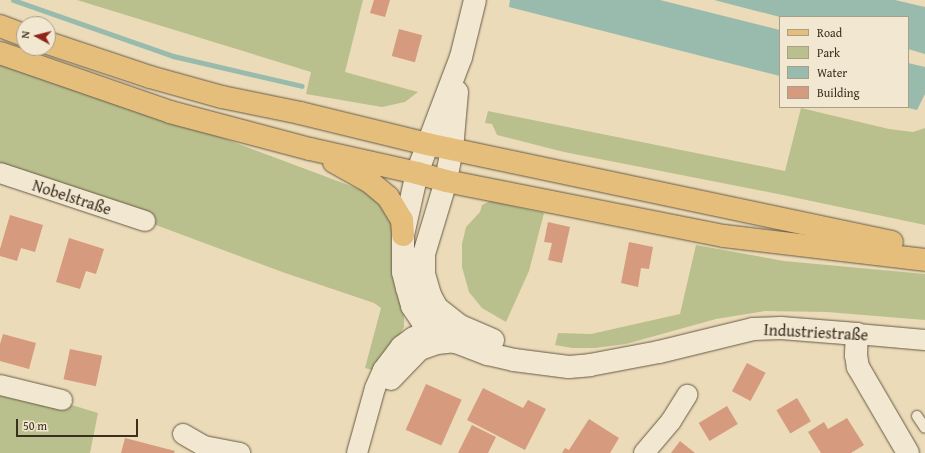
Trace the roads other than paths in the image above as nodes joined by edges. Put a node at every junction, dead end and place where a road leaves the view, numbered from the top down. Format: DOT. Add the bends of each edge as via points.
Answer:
graph roads {
  1 [pos="475,0"];
  2 [pos="0,26"];
  3 [pos="16,32"];
  4 [pos="56,46"];
  5 [pos="0,52"];
  6 [pos="461,57"];
  7 [pos="428,144"];
  8 [pos="310,149"];
  9 [pos="452,149"];
  10 [pos="0,173"];
  11 [pos="417,173"];
  12 [pos="446,181"];
  13 [pos="145,221"];
  14 [pos="403,235"];
  15 [pos="925,248"];
  16 [pos="925,260"];
  17 [pos="421,300"];
  18 [pos="430,329"];
  19 [pos="458,334"];
  20 [pos="857,334"];
  21 [pos="925,340"];
  22 [pos="411,348"];
  23 [pos="0,385"];
  24 [pos="687,395"];
  25 [pos="62,400"];
  26 [pos="917,416"];
  27 [pos="925,428"];
  28 [pos="183,434"];
  29 [pos="240,453"];
  30 [pos="357,453"];
  31 [pos="644,453"];
  32 [pos="908,453"];
  1 -- 6 [label="street"];
  2 -- 3 [label="main road"];
  4 -- 7 [label="main road" via="150,77 222,97"];
  5 -- 8 [label="main road" via="170,112"];
  6 -- 7 [label="street, Industriestraße"];
  6 -- 9 [label="street, Industriestraße"];
  7 -- 9 [label="main road"];
  7 -- 11 [label="street, Industriestraße"];
  8 -- 11 [label="main road"];
  8 -- 14 [label="main road" via="370,182 388,197 402,220"];
  9 -- 12 [label="street, Industriestraße"];
  9 -- 15 [label="main road"];
  10 -- 13 [label="street, Nobelstraße"];
  11 -- 12 [label="main road"];
  11 -- 14 [label="street, Industriestraße"];
  12 -- 16 [label="main road" via="724,236"];
  12 -- 17 [label="street, Industriestraße" via="424,254"];
  14 -- 17 [label="street, Industriestraße" via="403,272"];
  17 -- 18 [label="street, Industriestraße"];
  17 -- 19 [label="street, Industriestraße" via="437,308"];
  17 -- 22 [label="street" via="407,332"];
  18 -- 19 [label="street, Industriestraße"];
  18 -- 22 [label="street"];
  19 -- 20 [label="street, Industriestraße" via="537,354 614,360 752,329 782,328"];
  19 -- 22 [label="street" via="438,344"];
  20 -- 21 [label="street, Industriestraße"];
  20 -- 32 [label="street" via="858,368"];
  22 -- 30 [label="street" via="383,370 374,388"];
  23 -- 25 [label="street"];
  24 -- 31 [label="street" via="671,421"];
  26 -- 27 [label="lane"];
  28 -- 29 [label="street" via="204,446"];
}
